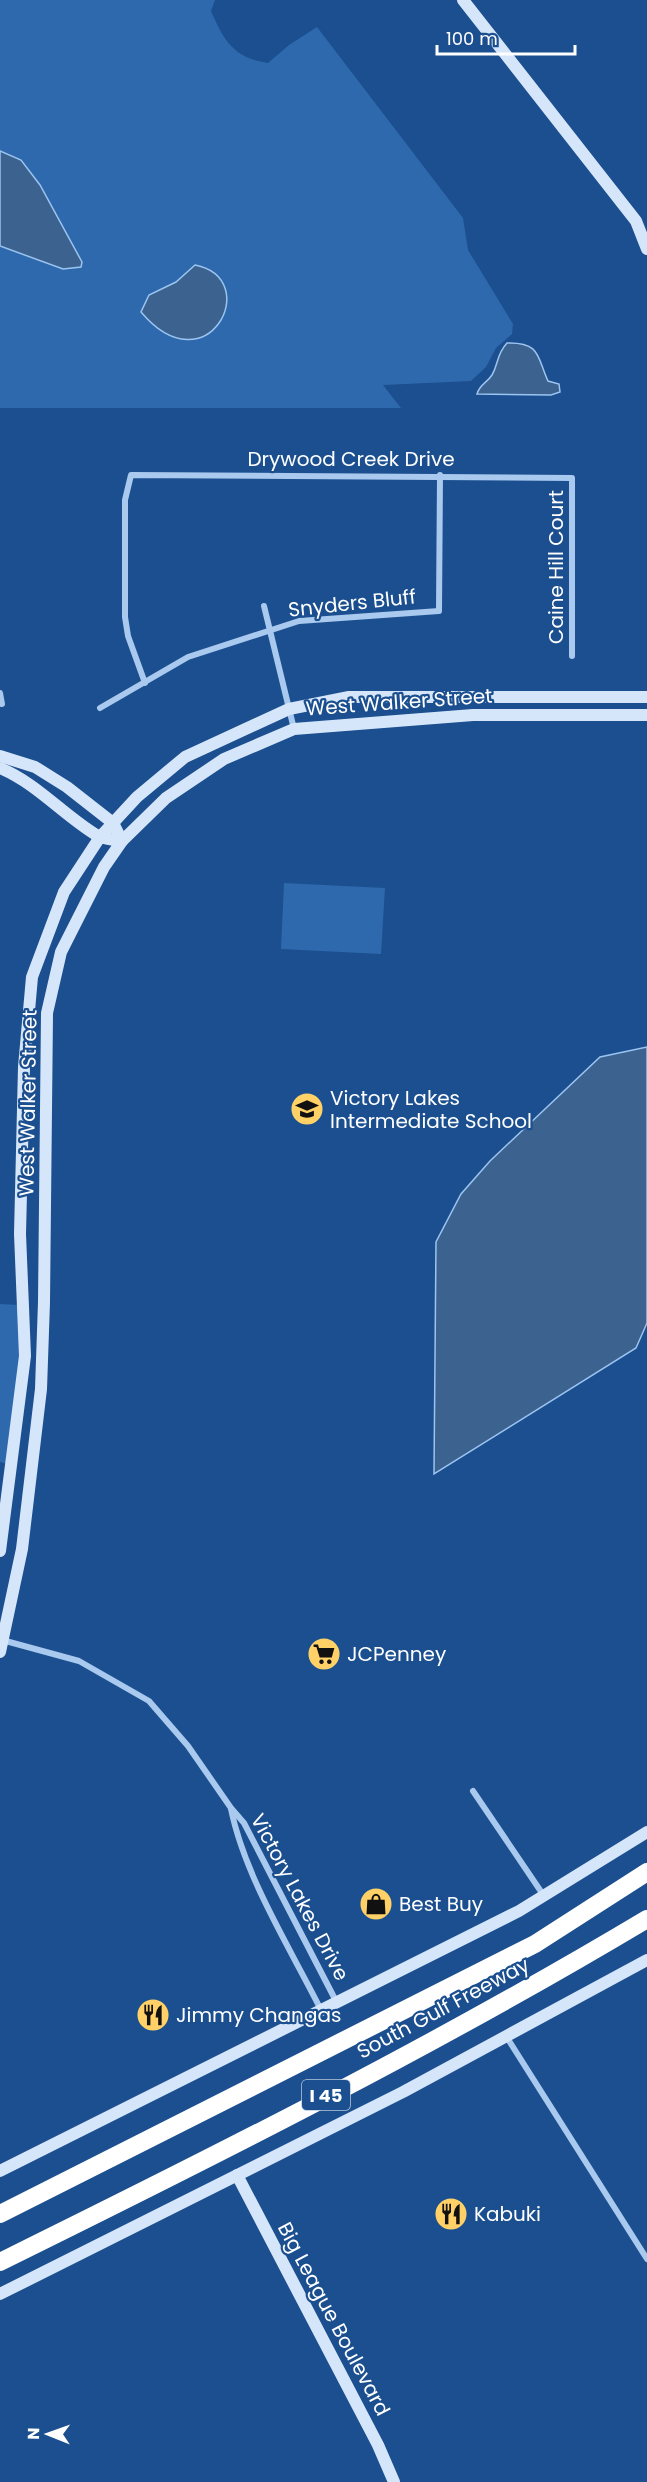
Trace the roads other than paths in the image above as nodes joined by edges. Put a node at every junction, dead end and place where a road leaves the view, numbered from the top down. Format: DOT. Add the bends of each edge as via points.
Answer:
graph roads {
  1 [pos="463,0"];
  2 [pos="636,221"];
  3 [pos="647,229"];
  4 [pos="647,249"];
  5 [pos="440,475"];
  6 [pos="572,478"];
  7 [pos="264,606"];
  8 [pos="270,631"];
  9 [pos="572,656"];
  10 [pos="145,682"];
  11 [pos="0,693"];
  12 [pos="647,697"];
  13 [pos="2,704"];
  14 [pos="100,708"];
  15 [pos="289,709"];
  16 [pos="647,715"];
  17 [pos="294,729"];
  18 [pos="0,756"];
  19 [pos="0,768"];
  20 [pos="113,823"];
  21 [pos="100,837"];
  22 [pos="122,842"];
  23 [pos="0,1551"];
  24 [pos="2,1644"];
  25 [pos="473,1791"];
  26 [pos="231,1808"];
  27 [pos="647,1832"];
  28 [pos="647,1872"];
  29 [pos="544,1896"];
  30 [pos="647,1918"];
  31 [pos="647,1960"];
  32 [pos="338,2003"];
  33 [pos="322,2011"];
  34 [pos="506,2036"];
  35 [pos="0,2171"];
  36 [pos="237,2175"];
  37 [pos="0,2214"];
  38 [pos="647,2259"];
  39 [pos="0,2262"];
  40 [pos="0,2294"];
  41 [pos="394,2482"];
  1 -- 2 [label="street"];
  2 -- 3 [label="street"];
  2 -- 4 [label="street"];
  5 -- 6 [label="street, Drywood Creek Drive"];
  5 -- 8 [label="street, Snyders Bluff" via="439,612 299,621"];
  5 -- 10 [label="street, Drywood Creek Drive" via="131,476 126,500 125,617"];
  6 -- 9 [label="street, Caine Hill Court"];
  7 -- 8 [label="street, Snyders Bluff"];
  8 -- 10 [label="street, Snyders Bluff" via="188,657"];
  8 -- 15 [label="street"];
  10 -- 14 [label="street, Snyders Bluff"];
  11 -- 13 [label="street"];
  12 -- 15 [label="street, West Walker Street" via="349,697"];
  15 -- 17 [label="street"];
  15 -- 20 [label="street, West Walker Street" via="185,757"];
  16 -- 17 [label="street, West Walker Street" via="473,715"];
  17 -- 22 [label="street, West Walker Street" via="224,759 166,798"];
  18 -- 20 [label="street" via="35,767"];
  19 -- 21 [label="street" via="50,797"];
  20 -- 21 [label="street, West Walker Street"];
  20 -- 22 [label="street"];
  21 -- 22 [label="street"];
  21 -- 23 [label="street, West Walker Street" via="64,892 32,977 24,1067 20,1234 25,1356"];
  22 -- 24 [label="street, West Walker Street" via="104,867 61,952 47,1013 41,1389 22,1549"];
  24 -- 26 [label="street, Victory Lakes Drive" via="79,1660 149,1701 188,1746"];
  25 -- 29 [label="street"];
  26 -- 32 [label="street, Victory Lakes Drive" via="244,1823"];
  26 -- 33 [label="street, Victory Lakes Drive" via="235,1828 262,1893"];
  27 -- 29 [label="street"];
  28 -- 37 [label="highway, South Gulf Freeway / I 45" via="535,1944"];
  29 -- 32 [label="street"];
  30 -- 39 [label="highway, South Gulf Freeway / I 45" via="530,1989"];
  31 -- 34 [label="street"];
  32 -- 33 [label="street"];
  33 -- 35 [label="street"];
  34 -- 36 [label="street"];
  34 -- 38 [label="street"];
  36 -- 40 [label="street"];
  36 -- 41 [label="street, Big League Boulevard"];
}
